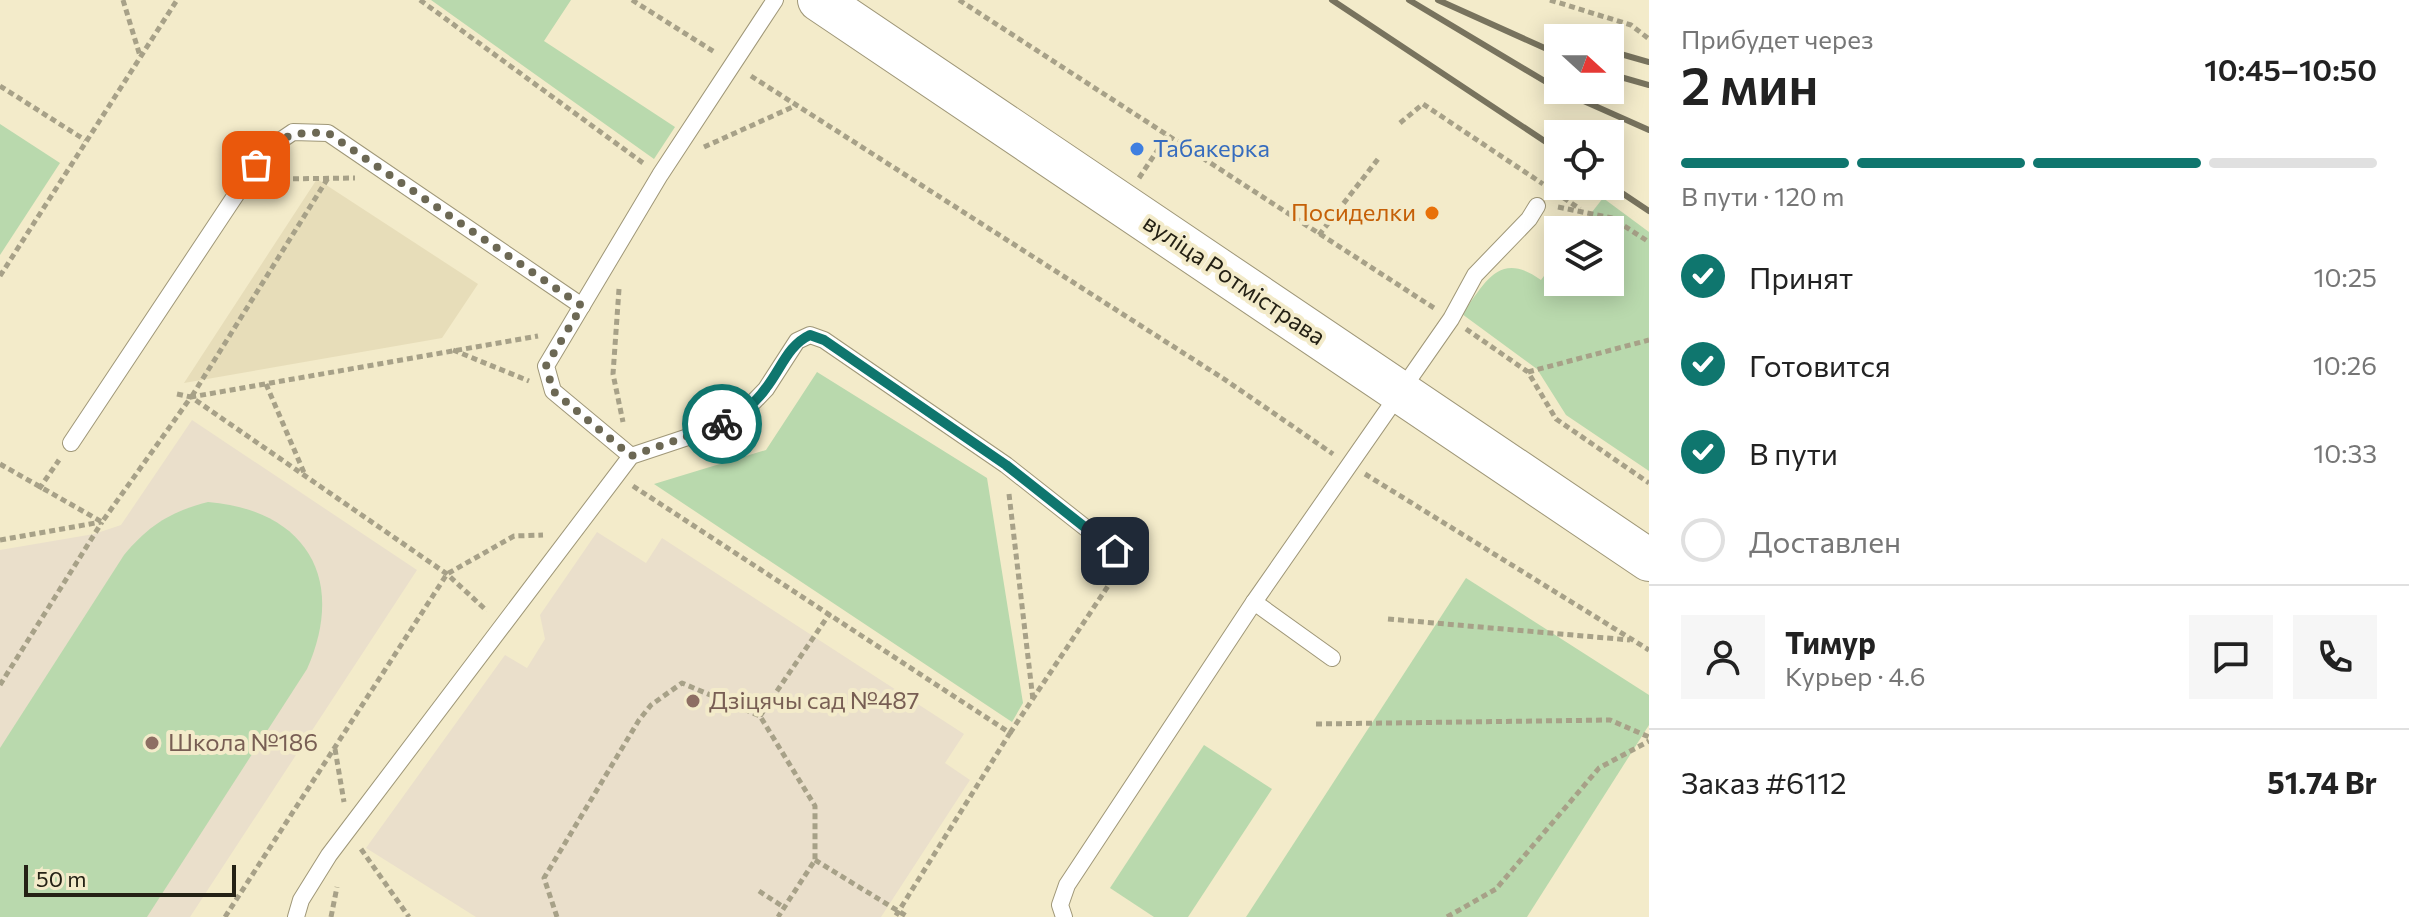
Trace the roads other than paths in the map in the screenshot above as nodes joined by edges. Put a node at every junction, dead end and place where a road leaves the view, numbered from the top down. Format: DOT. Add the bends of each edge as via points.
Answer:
graph roads {
  1 [pos="775,0"];
  2 [pos="819,0"];
  3 [pos="1537,206"];
  4 [pos="582,306"];
  5 [pos="1399,389"];
  6 [pos="71,443"];
  7 [pos="631,456"];
  8 [pos="1115,551"];
  9 [pos="1649,560"];
  10 [pos="1254,602"];
  11 [pos="1332,658"];
  12 [pos="296,917"];
  13 [pos="1064,917"];
  1 -- 4 [label="lane"];
  2 -- 5 [label="street, вуліца Ротмістрава"];
  3 -- 5 [label="lane" via="1475,275 1451,319"];
  4 -- 6 [label="lane" via="328,133 293,132 265,151"];
  4 -- 7 [label="lane" via="546,366 553,391"];
  5 -- 9 [label="street, вуліца Ротмістрава"];
  5 -- 10 [label="lane"];
  7 -- 8 [label="lane" via="741,415 766,389 797,341 810,335 1006,465"];
  7 -- 12 [label="lane" via="329,855"];
  10 -- 11 [label="lane"];
  10 -- 13 [label="lane" via="1067,885 1060,905"];
}
